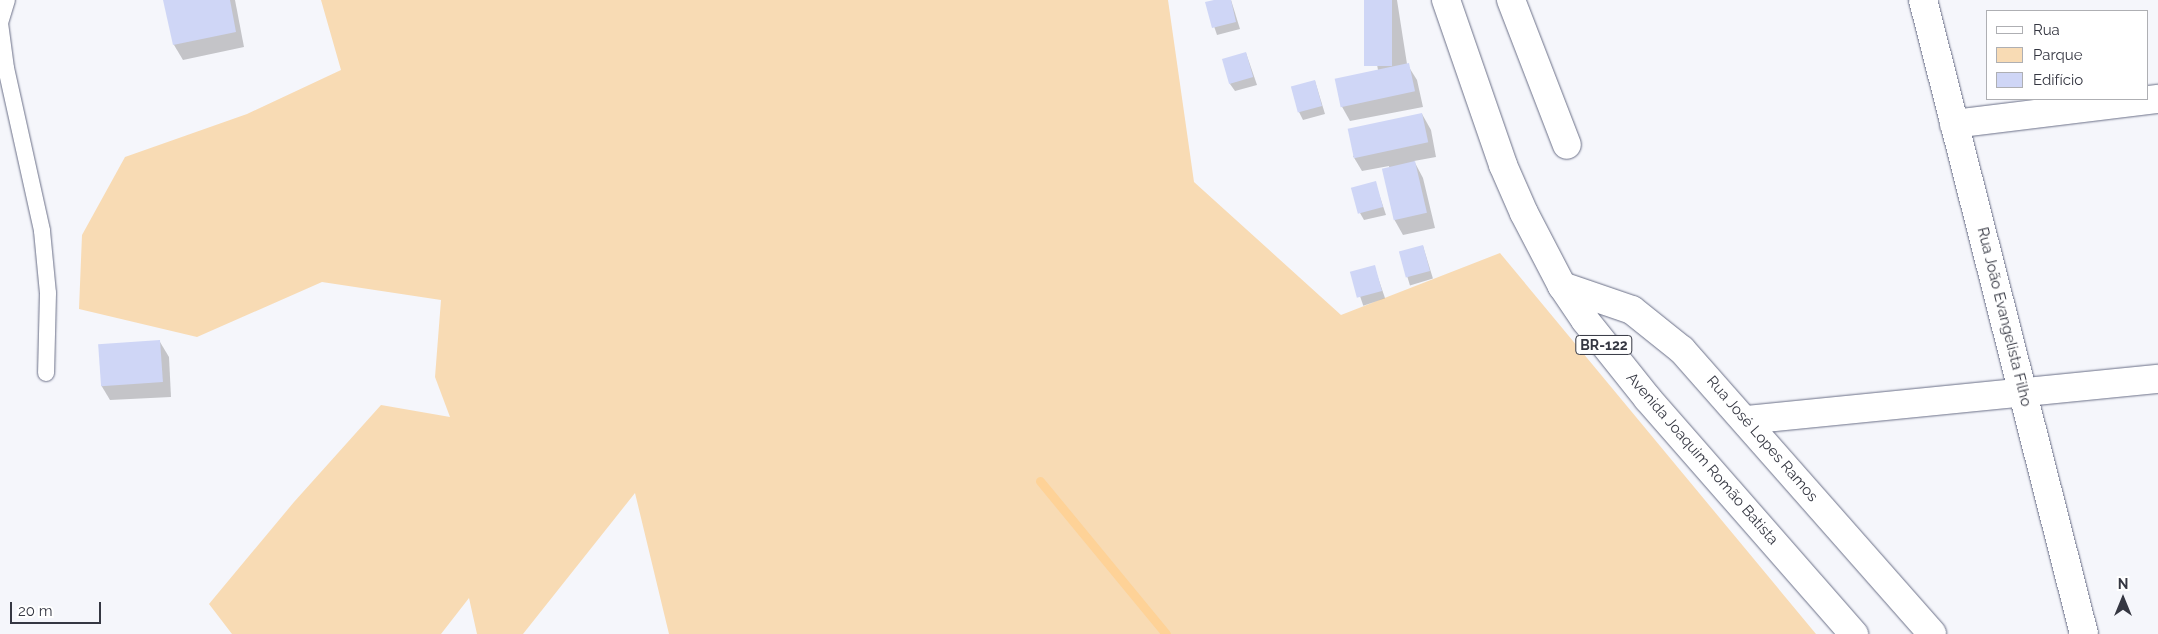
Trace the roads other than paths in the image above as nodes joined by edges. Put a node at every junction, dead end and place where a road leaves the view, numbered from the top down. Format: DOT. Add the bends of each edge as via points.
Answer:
graph roads {
  1 [pos="7,0"];
  2 [pos="1446,0"];
  3 [pos="1511,0"];
  4 [pos="1923,0"];
  5 [pos="2158,99"];
  6 [pos="1954,124"];
  7 [pos="1567,146"];
  8 [pos="1562,286"];
  9 [pos="46,373"];
  10 [pos="2158,379"];
  11 [pos="2023,394"];
  12 [pos="1746,420"];
  13 [pos="1854,634"];
  14 [pos="1932,634"];
  15 [pos="2084,634"];
  1 -- 9 [label="lane" via="0,23 6,68 42,231 48,293"];
  2 -- 8 [label="main road, Avenida Joaquim Romão Batista / BR-122" via="1503,165"];
  3 -- 7 [label="main road"];
  4 -- 6 [label="main road, Rua João Evangelista Filho"];
  5 -- 6 [label="main road"];
  6 -- 11 [label="main road, Rua João Evangelista Filho"];
  8 -- 12 [label="main road, Rua José Lopes Ramos" via="1632,310 1682,350"];
  8 -- 13 [label="main road, Avenida Joaquim Romão Batista / BR-122" via="1584,320 1648,399"];
  10 -- 11 [label="main road"];
  11 -- 12 [label="main road"];
  11 -- 15 [label="main road, Rua João Evangelista Filho"];
  12 -- 14 [label="main road, Rua José Lopes Ramos"];
}
